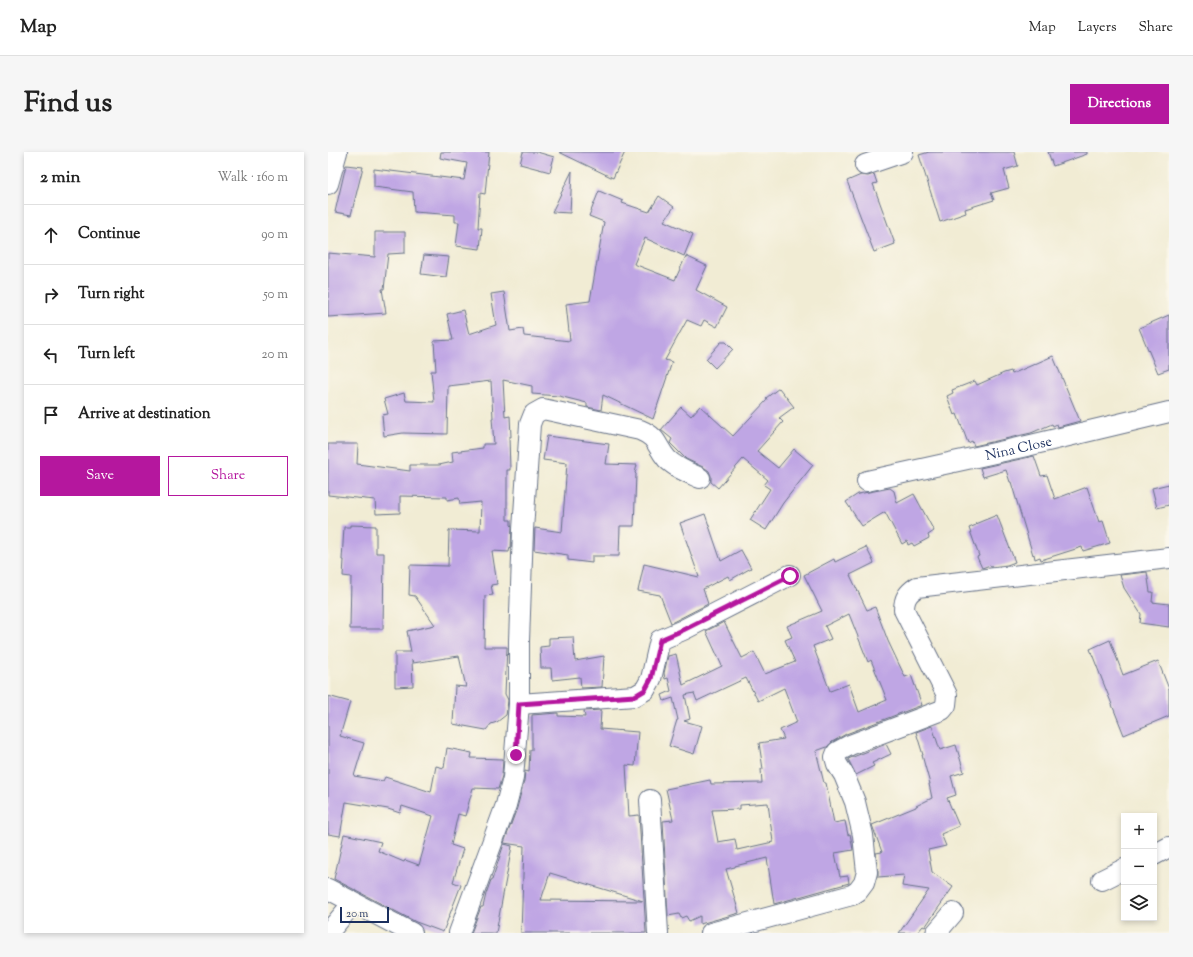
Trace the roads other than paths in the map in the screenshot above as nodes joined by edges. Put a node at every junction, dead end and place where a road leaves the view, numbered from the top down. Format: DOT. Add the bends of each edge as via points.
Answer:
graph roads {
  1 [pos="337,152"];
  2 [pos="903,152"];
  3 [pos="865,165"];
  4 [pos="328,184"];
  5 [pos="1169,412"];
  6 [pos="700,478"];
  7 [pos="867,481"];
  8 [pos="1169,558"];
  9 [pos="790,576"];
  10 [pos="519,704"];
  11 [pos="650,800"];
  12 [pos="1169,847"];
  13 [pos="1157,853"];
  14 [pos="1121,870"];
  15 [pos="1102,880"];
  16 [pos="328,890"];
  17 [pos="353,903"];
  18 [pos="953,914"];
  19 [pos="328,933"];
  20 [pos="412,933"];
  21 [pos="459,933"];
  22 [pos="658,933"];
  23 [pos="711,933"];
  24 [pos="936,933"];
  1 -- 4 [label="street"];
  2 -- 3 [label="street"];
  5 -- 7 [label="street, Nina Close"];
  6 -- 10 [label="street" via="668,460 650,434 640,430 542,409 534,414 530,424 523,530"];
  8 -- 23 [label="street" via="917,587 909,593 904,602 904,610 947,695 946,705 942,710 850,745 838,752 835,757 855,802 867,872 864,883 852,895"];
  9 -- 10 [label="street" via="660,640 651,679 645,690 635,696"];
  10 -- 21 [label="street" via="513,778"];
  11 -- 22 [label="street"];
  12 -- 13 [label="street"];
  14 -- 15 [label="street"];
  16 -- 17 [label="street"];
  17 -- 19 [label="street"];
  17 -- 20 [label="street"];
  18 -- 24 [label="street"];
}
